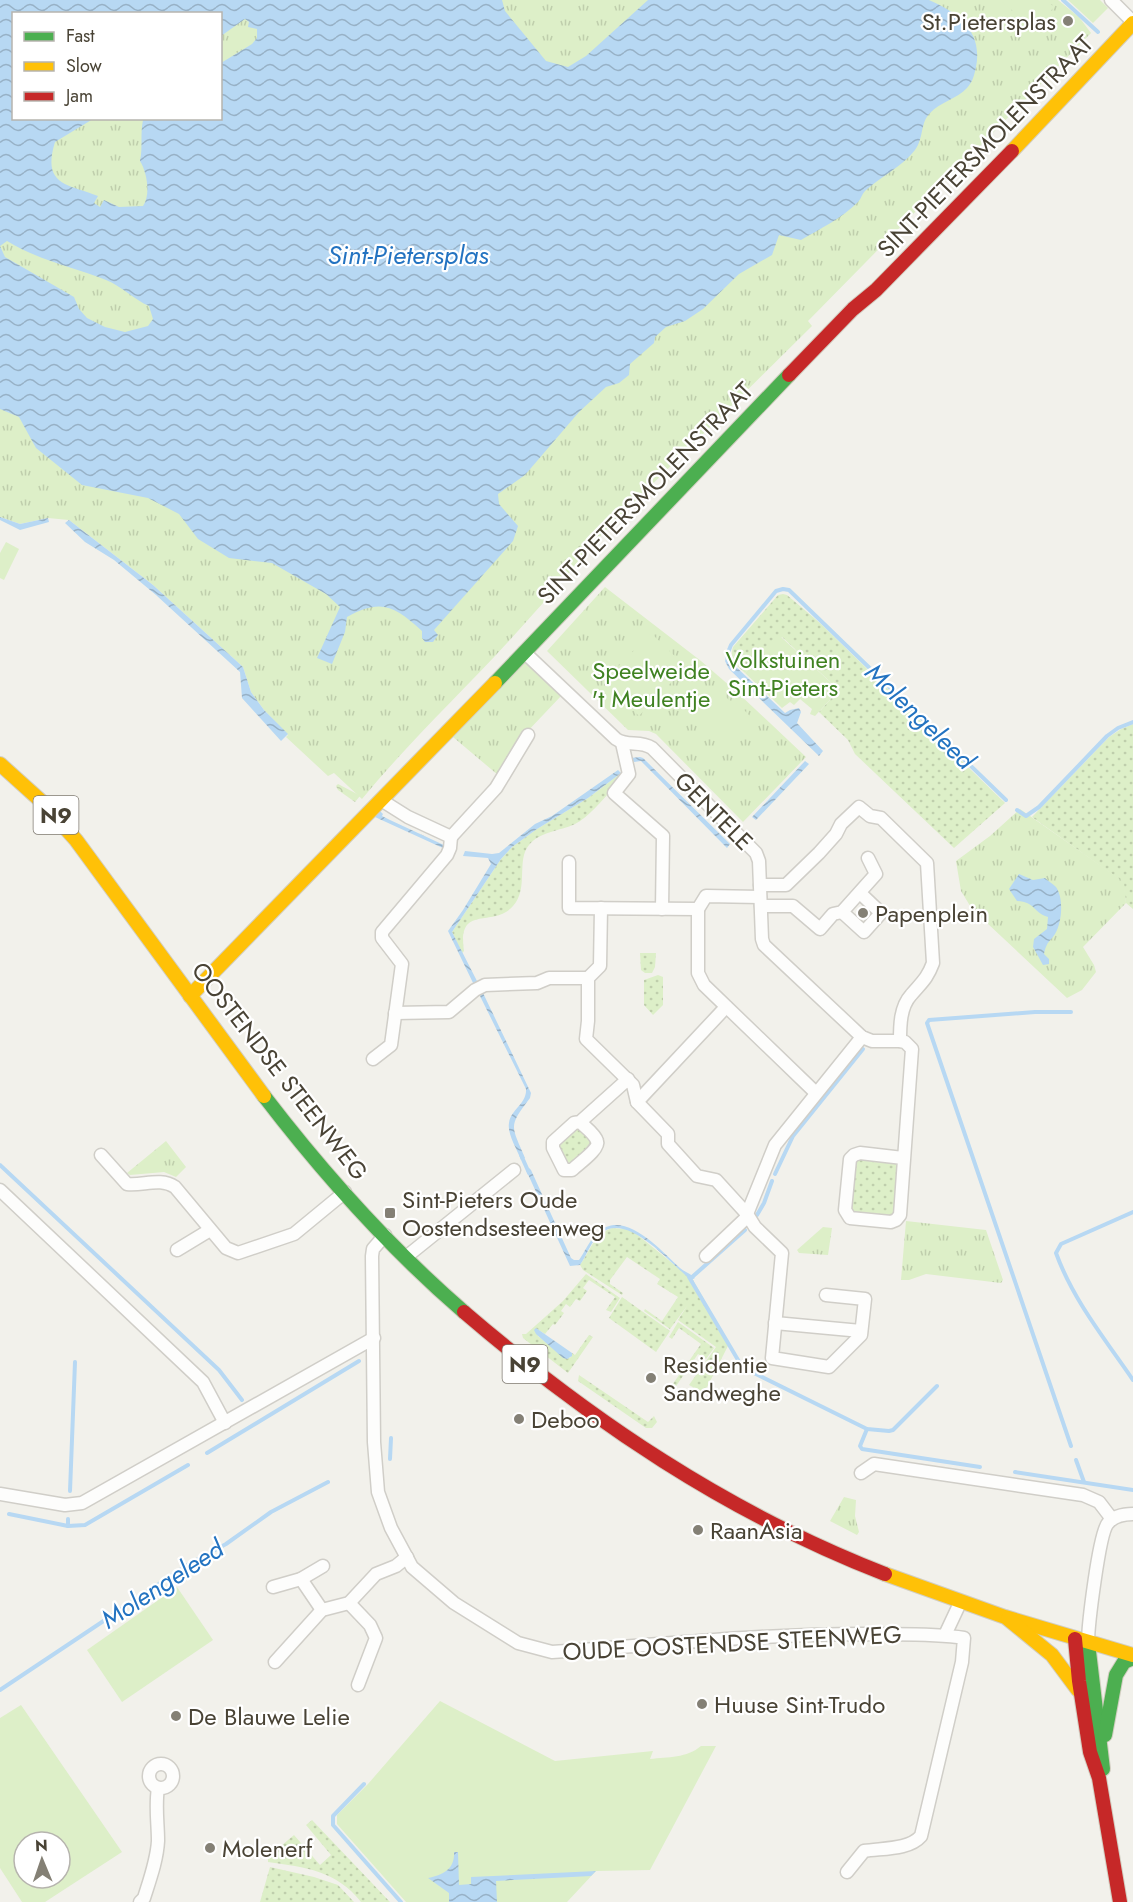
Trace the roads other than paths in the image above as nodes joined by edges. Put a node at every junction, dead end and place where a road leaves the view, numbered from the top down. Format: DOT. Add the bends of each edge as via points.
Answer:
graph roads {
  1 [pos="1111,0"];
  2 [pos="1133,22"];
  3 [pos="524,652"];
  4 [pos="528,735"];
  5 [pos="621,743"];
  6 [pos="0,764"];
  7 [pos="381,800"];
  8 [pos="451,837"];
  9 [pos="868,858"];
  10 [pos="568,862"];
  11 [pos="860,893"];
  12 [pos="760,896"];
  13 [pos="601,908"];
  14 [pos="662,909"];
  15 [pos="698,909"];
  16 [pos="842,912"];
  17 [pos="588,978"];
  18 [pos="190,996"];
  19 [pos="726,1007"];
  20 [pos="396,1013"];
  21 [pos="862,1037"];
  22 [pos="900,1041"];
  23 [pos="373,1059"];
  24 [pos="628,1079"];
  25 [pos="816,1093"];
  26 [pos="637,1102"];
  27 [pos="580,1122"];
  28 [pos="101,1155"];
  29 [pos="903,1158"];
  30 [pos="514,1170"];
  31 [pos="0,1190"];
  32 [pos="345,1192"];
  33 [pos="747,1215"];
  34 [pos="210,1230"];
  35 [pos="385,1235"];
  36 [pos="177,1250"];
  37 [pos="706,1256"];
  38 [pos="406,1257"];
  39 [pos="826,1296"];
  40 [pos="775,1323"];
  41 [pos="861,1331"];
  42 [pos="374,1338"];
  43 [pos="225,1423"];
  44 [pos="861,1473"];
  45 [pos="0,1494"];
  46 [pos="1133,1514"];
  47 [pos="1112,1519"];
  48 [pos="407,1557"];
  49 [pos="323,1566"];
  50 [pos="301,1579"];
  51 [pos="273,1587"];
  52 [pos="349,1603"];
  53 [pos="960,1603"];
  54 [pos="322,1610"];
  55 [pos="1008,1619"];
  56 [pos="945,1635"];
  57 [pos="1082,1641"];
  58 [pos="1133,1656"];
  59 [pos="275,1662"];
  60 [pos="358,1685"];
  61 [pos="1082,1696"];
  62 [pos="1102,1754"];
  63 [pos="1099,1778"];
  64 [pos="157,1794"];
  65 [pos="847,1872"];
  66 [pos="145,1901"];
  67 [pos="1120,1902"];
  1 -- 2 [label="street"];
  2 -- 3 [label="main road, SINT-PIETERSMOLENSTRAAT"];
  3 -- 5 [label="street"];
  3 -- 7 [label="main road, SINT-PIETERSMOLENSTRAAT"];
  4 -- 8 [label="street" via="496,788"];
  5 -- 12 [label="street, GENTELE" via="652,748 756,853"];
  5 -- 14 [label="street" via="629,774 614,793 663,836"];
  6 -- 18 [label="main road, OOSTENDSE STEENWEG / N9" via="43,800 82,845"];
  7 -- 8 [label="street"];
  7 -- 18 [label="main road, SINT-PIETERSMOLENSTRAAT"];
  8 -- 20 [label="street" via="447,855 382,932 382,938 402,964"];
  9 -- 11 [label="street" via="876,874"];
  10 -- 13 [label="street" via="569,908"];
  11 -- 16 [label="street"];
  11 -- 16 [label="street" via="881,913 864,932"];
  12 -- 15 [label="street" via="706,896"];
  12 -- 16 [label="street" via="793,906 820,928 833,914"];
  12 -- 21 [label="street, GENTELE" via="764,945"];
  12 -- 22 [label="street" via="786,885 859,807 870,816 881,818 927,864 933,963 928,977 905,1003 899,1022"];
  13 -- 14 [label="street"];
  13 -- 17 [label="street" via="600,966"];
  14 -- 15 [label="street"];
  15 -- 19 [label="street" via="698,973"];
  17 -- 20 [label="street" via="493,983 475,990 450,1012"];
  17 -- 24 [label="street" via="586,1039"];
  18 -- 32 [label="main road, OOSTENDSE STEENWEG / N9" via="286,1124"];
  19 -- 25 [label="street"];
  19 -- 26 [label="street"];
  20 -- 23 [label="street" via="391,1045"];
  21 -- 22 [label="street"];
  21 -- 25 [label="street"];
  22 -- 29 [label="street" via="912,1050"];
  24 -- 26 [label="street"];
  24 -- 27 [label="street"];
  25 -- 33 [label="street" via="775,1145"];
  26 -- 33 [label="street" via="668,1134 668,1144 697,1176 716,1180"];
  28 -- 34 [label="street" via="127,1184 169,1183"];
  29 -- 29 [label="street" via="897,1220 846,1215 850,1159 860,1153"];
  30 -- 38 [label="street"];
  31 -- 43 [label="street" via="203,1382"];
  32 -- 34 [label="street" via="294,1234 246,1252 232,1252"];
  32 -- 35 [label="main road, OOSTENDSE STEENWEG / N9"];
  33 -- 37 [label="street"];
  33 -- 40 [label="street" via="782,1253"];
  34 -- 36 [label="street"];
  35 -- 38 [label="main road, OOSTENDSE STEENWEG / N9"];
  35 -- 42 [label="street, OUDE OOSTENDSE STEENWEG" via="372,1256"];
  38 -- 53 [label="main road, OOSTENDSE STEENWEG / N9" via="504,1346 615,1430 723,1498 797,1536"];
  39 -- 41 [label="street" via="865,1299"];
  40 -- 41 [label="street"];
  40 -- 41 [label="street" via="772,1358 829,1367"];
  42 -- 43 [label="street"];
  42 -- 48 [label="street, OUDE OOSTENDSE STEENWEG" via="378,1492"];
  43 -- 45 [label="street" via="82,1503 65,1505"];
  44 -- 47 [label="street" via="874,1464 1083,1495 1099,1502"];
  46 -- 47 [label="street"];
  47 -- 57 [label="street" via="1103,1533 1088,1626"];
  48 -- 52 [label="street" via="376,1574"];
  48 -- 56 [label="street, OUDE OOSTENDSE STEENWEG" via="412,1567 454,1603 518,1643 552,1652 760,1637"];
  49 -- 50 [label="street"];
  50 -- 51 [label="street"];
  50 -- 54 [label="street"];
  52 -- 54 [label="street"];
  52 -- 60 [label="street" via="370,1625 376,1638"];
  53 -- 55 [label="main road, OOSTENDSE STEENWEG / N9"];
  53 -- 56 [label="street"];
  54 -- 59 [label="street"];
  55 -- 57 [label="main road, OOSTENDSE STEENWEG / N9"];
  55 -- 61 [label="main road" via="1056,1659"];
  56 -- 65 [label="street" via="964,1638 962,1662 921,1836 907,1845 864,1851"];
  57 -- 58 [label="main road, OOSTENDSE STEENWEG / N9"];
  57 -- 61 [label="main road"];
  57 -- 62 [label="main road"];
  58 -- 62 [label="main road" via="1116,1675"];
  61 -- 63 [label="main road"];
  62 -- 63 [label="main road" via="1104,1766"];
  63 -- 67 [label="main road"];
  64 -- 66 [label="street" via="158,1843"];
}
